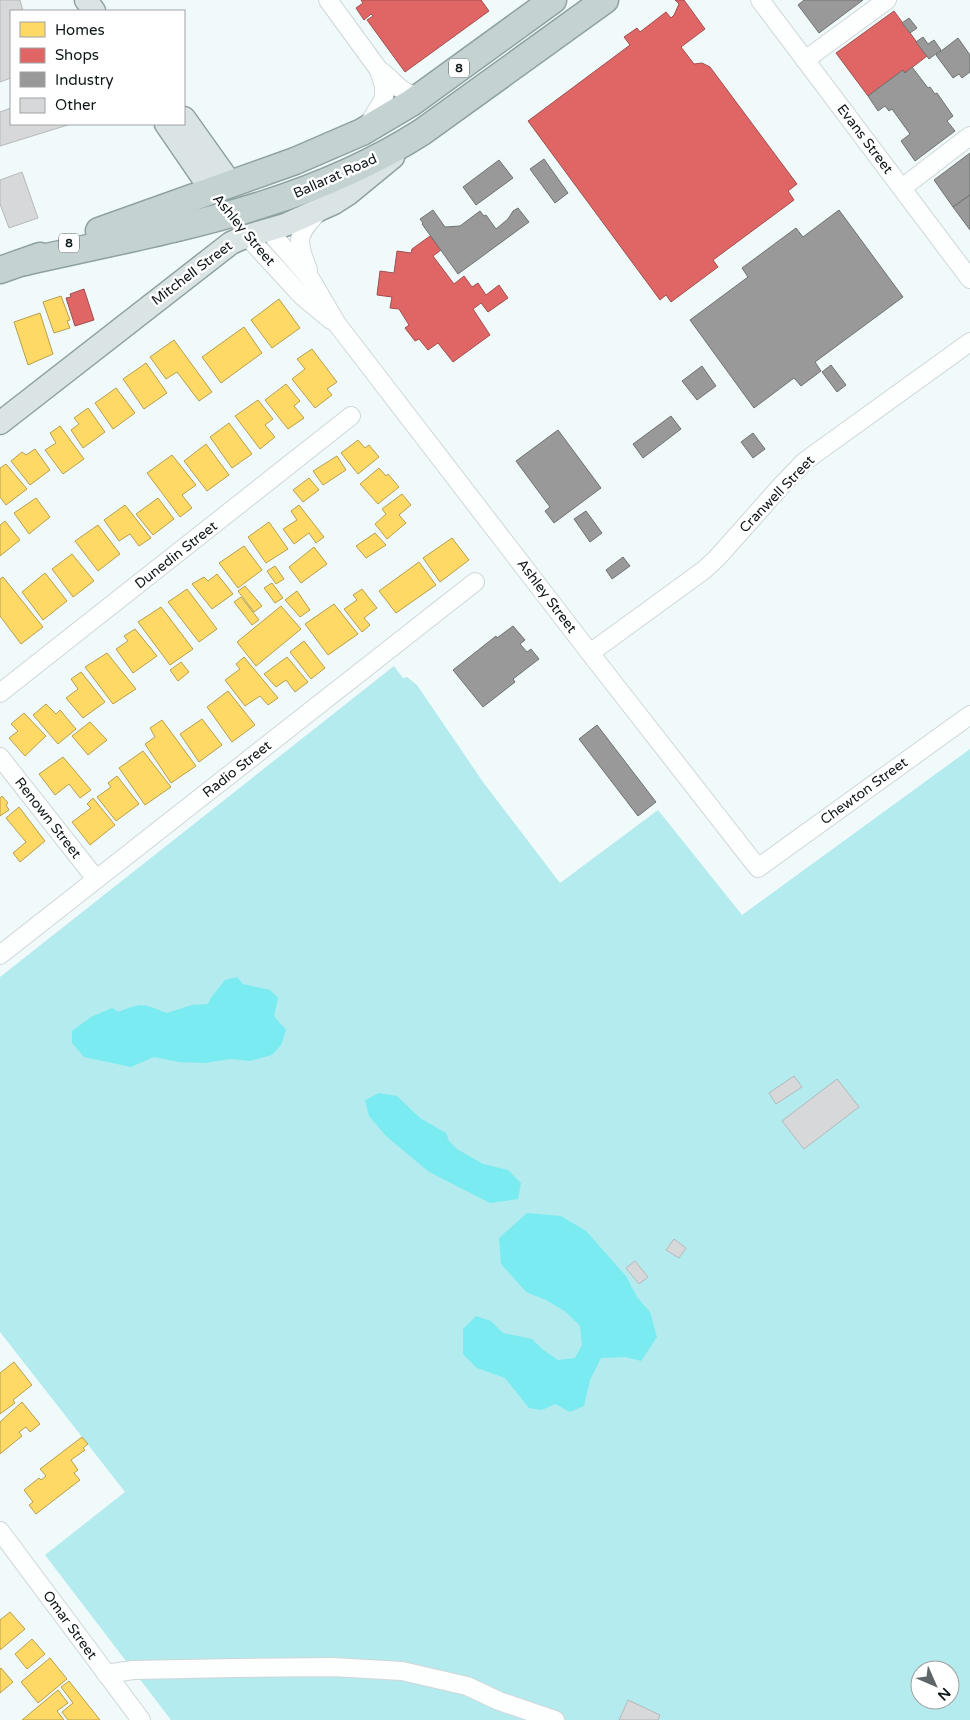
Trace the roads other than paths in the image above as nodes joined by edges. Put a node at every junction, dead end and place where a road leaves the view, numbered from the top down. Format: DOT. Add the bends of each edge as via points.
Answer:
graph roads {
  1 [pos="328,0"];
  2 [pos="554,0"];
  3 [pos="604,0"];
  4 [pos="760,0"];
  5 [pos="887,0"];
  6 [pos="805,60"];
  7 [pos="379,70"];
  8 [pos="424,94"];
  9 [pos="185,120"];
  10 [pos="167,125"];
  11 [pos="362,132"];
  12 [pos="422,132"];
  13 [pos="970,136"];
  14 [pos="221,188"];
  15 [pos="902,188"];
  16 [pos="321,209"];
  17 [pos="240,212"];
  18 [pos="269,231"];
  19 [pos="247,236"];
  20 [pos="25,262"];
  21 [pos="0,270"];
  22 [pos="970,279"];
  23 [pos="313,282"];
  24 [pos="337,324"];
  25 [pos="970,342"];
  26 [pos="351,416"];
  27 [pos="0,423"];
  28 [pos="475,582"];
  29 [pos="590,653"];
  30 [pos="0,693"];
  31 [pos="970,715"];
  32 [pos="0,757"];
  33 [pos="758,868"];
  34 [pos="96,879"];
  35 [pos="0,955"];
  36 [pos="0,1531"];
  37 [pos="106,1674"];
  38 [pos="499,1701"];
  39 [pos="141,1720"];
  40 [pos="509,1720"];
  41 [pos="555,1720"];
  1 -- 7 [label="street"];
  2 -- 8 [label="highway, Ballarat Road / 8"];
  3 -- 12 [label="highway, Ballarat Road / 8"];
  4 -- 6 [label="street, Evans Street"];
  5 -- 6 [label="street"];
  6 -- 15 [label="street, Evans Street"];
  7 -- 8 [label="street" via="406,93 414,96"];
  7 -- 11 [label="street" via="384,96"];
  8 -- 11 [label="highway, Ballarat Road / 8" via="393,116"];
  9 -- 14 [label="main road, Ashley Street"];
  10 -- 14 [label="main road, Ashley Street"];
  11 -- 14 [label="highway, Ballarat Road / 8"];
  12 -- 16 [label="main road, Mitchell Street" via="348,194"];
  12 -- 17 [label="highway, Ballarat Road / 8" via="328,182"];
  13 -- 15 [label="street"];
  14 -- 17 [label="highway, Ashley Street"];
  14 -- 20 [label="highway, Ballarat Road / 8" via="114,225"];
  15 -- 22 [label="street, Evans Street"];
  16 -- 18 [label="main road, Mitchell Street"];
  16 -- 23 [label="street" via="299,239"];
  17 -- 18 [label="main road, Ashley Street"];
  17 -- 19 [label="main road, Ashley Street"];
  17 -- 20 [label="highway, Ballarat Road / 8"];
  18 -- 19 [label="main road, Mitchell Street"];
  18 -- 23 [label="street, Ashley Street"];
  19 -- 24 [label="street, Ashley Street" via="301,295"];
  19 -- 27 [label="main road, Mitchell Street" via="215,254"];
  20 -- 21 [label="highway, Ballarat Road / 8"];
  23 -- 24 [label="street, Ashley Street"];
  24 -- 29 [label="street, Ashley Street"];
  25 -- 29 [label="street, Cranwell Street" via="805,462 704,570"];
  26 -- 30 [label="street, Dunedin Street"];
  28 -- 34 [label="street, Radio Street"];
  29 -- 33 [label="street, Ashley Street"];
  31 -- 33 [label="street, Chewton Street"];
  32 -- 34 [label="street, Renown Street"];
  34 -- 35 [label="street, Radio Street"];
  36 -- 37 [label="street, Omar Street"];
  37 -- 38 [label="street" via="133,1670 333,1667 402,1671 467,1686"];
  37 -- 39 [label="street, Omar Street"];
  38 -- 40 [label="street"];
  38 -- 41 [label="street"];
}
